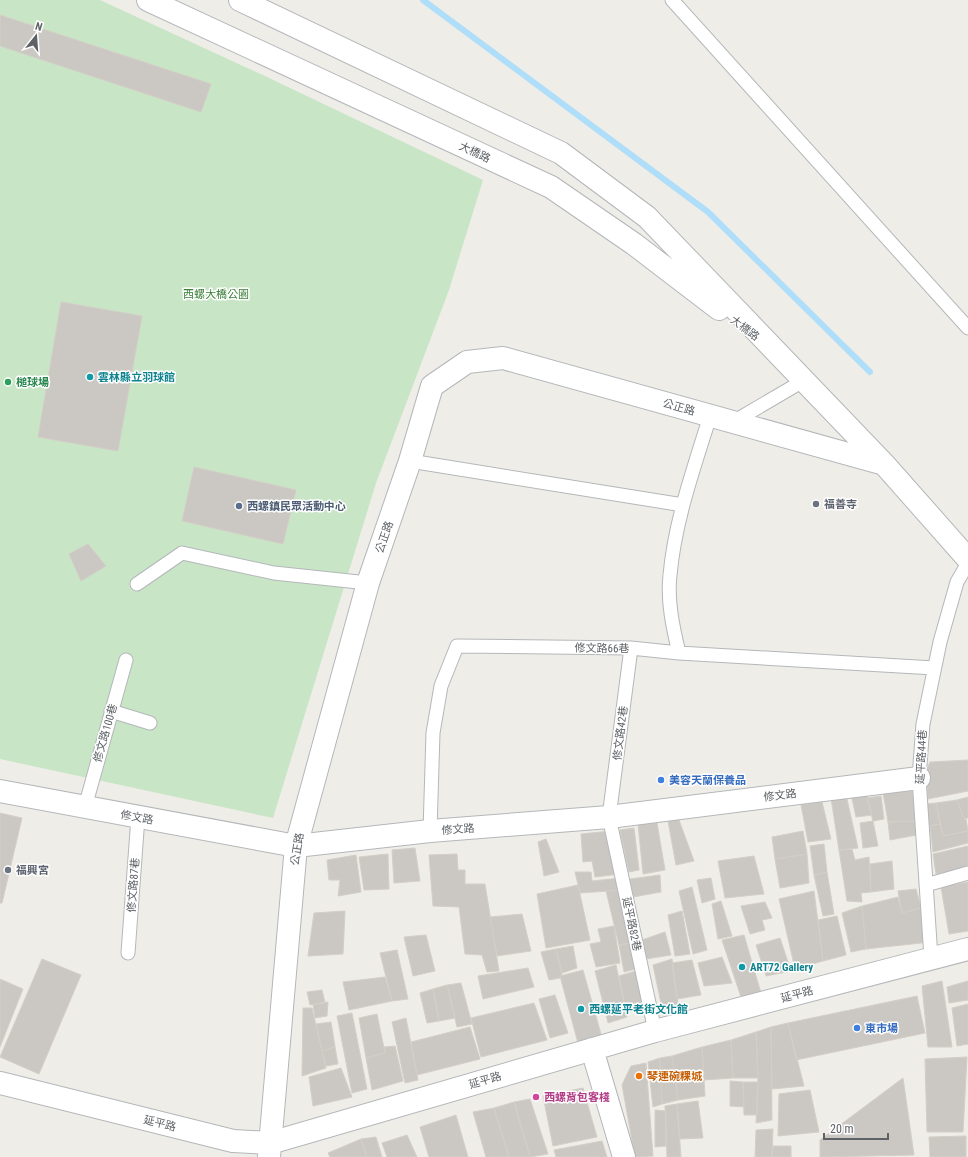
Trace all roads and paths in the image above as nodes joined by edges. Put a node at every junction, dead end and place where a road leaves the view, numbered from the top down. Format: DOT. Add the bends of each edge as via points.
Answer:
graph roads {
  1 [pos="148,0"];
  2 [pos="240,0"];
  3 [pos="672,0"];
  4 [pos="968,328"];
  5 [pos="774,351"];
  6 [pos="803,381"];
  7 [pos="710,416"];
  8 [pos="733,422"];
  9 [pos="410,461"];
  10 [pos="884,464"];
  11 [pos="683,505"];
  12 [pos="968,558"];
  13 [pos="968,563"];
  14 [pos="368,583"];
  15 [pos="137,584"];
  16 [pos="631,648"];
  17 [pos="679,653"];
  18 [pos="126,660"];
  19 [pos="934,668"];
  20 [pos="111,712"];
  21 [pos="150,723"];
  22 [pos="919,778"];
  23 [pos="0,791"];
  24 [pos="85,807"];
  25 [pos="138,816"];
  26 [pos="609,817"];
  27 [pos="430,831"];
  28 [pos="296,846"];
  29 [pos="968,873"];
  30 [pos="926,884"];
  31 [pos="968,949"];
  32 [pos="128,953"];
  33 [pos="931,958"];
  34 [pos="655,1031"];
  35 [pos="592,1049"];
  36 [pos="0,1083"];
  37 [pos="270,1150"];
  38 [pos="624,1157"];
  1 -- 5 [label="street, 大橋路" via="551,187 634,244"];
  2 -- 5 [label="street, 大橋路" via="561,153 647,217"];
  3 -- 4 [label="lane"];
  5 -- 6 [label="street, 大橋路"];
  6 -- 8 [label="lane"];
  6 -- 10 [label="street, 大橋路"];
  7 -- 8 [label="street, 公正路"];
  7 -- 9 [label="street, 公正路" via="503,358 467,362 432,386"];
  7 -- 11 [label="lane"];
  8 -- 10 [label="street, 公正路"];
  9 -- 11 [label="lane"];
  9 -- 14 [label="street, 公正路"];
  10 -- 12 [label="street, 大橋路"];
  11 -- 17 [label="lane" via="670,575 672,622"];
  13 -- 19 [label="lane, 延平路44巷" via="957,582"];
  14 -- 15 [label="lane" via="274,573 182,553"];
  14 -- 28 [label="street, 公正路"];
  16 -- 17 [label="lane, 修文路66巷"];
  16 -- 26 [label="lane, 修文路42巷"];
  16 -- 27 [label="lane, 修文路66巷" via="457,646 441,686 433,733"];
  17 -- 19 [label="lane, 修文路66巷"];
  18 -- 20 [label="lane, 修文路100巷"];
  19 -- 22 [label="lane, 延平路44巷" via="923,724"];
  20 -- 21 [label="lane"];
  20 -- 24 [label="lane, 修文路100巷"];
  22 -- 26 [label="street, 修文路"];
  22 -- 30 [label="lane, 延平路44巷"];
  23 -- 24 [label="street, 修文路"];
  24 -- 25 [label="street, 修文路"];
  25 -- 28 [label="street, 修文路"];
  25 -- 32 [label="lane, 修文路87巷"];
  26 -- 27 [label="street, 修文路"];
  26 -- 34 [label="lane, 延平路82巷"];
  27 -- 28 [label="street, 修文路"];
  28 -- 37 [label="street, 公正路"];
  29 -- 30 [label="lane"];
  30 -- 33 [label="lane, 延平路44巷"];
  31 -- 33 [label="street, 延平路"];
  33 -- 34 [label="street, 延平路"];
  34 -- 35 [label="street, 延平路"];
  35 -- 37 [label="street, 延平路"];
  35 -- 38 [label="street"];
  36 -- 37 [label="street, 延平路"];
}
